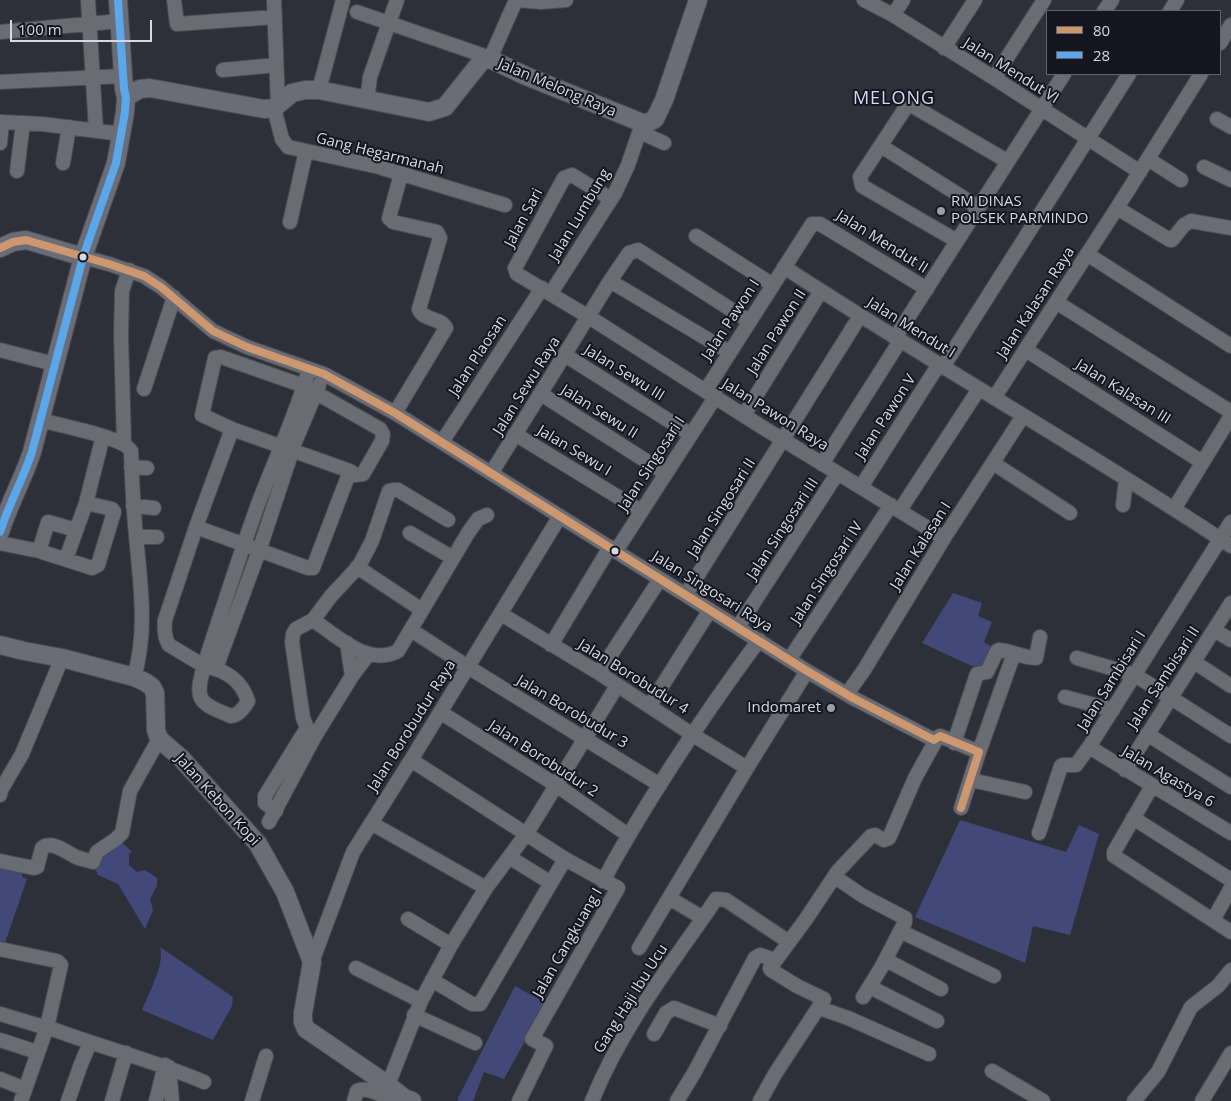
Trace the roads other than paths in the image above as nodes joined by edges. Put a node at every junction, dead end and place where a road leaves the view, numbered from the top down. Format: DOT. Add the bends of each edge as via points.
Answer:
graph roads {
  1 [pos="88,0"];
  2 [pos="118,0"];
  3 [pos="174,0"];
  4 [pos="274,0"];
  5 [pos="343,0"];
  6 [pos="398,0"];
  7 [pos="517,0"];
  8 [pos="566,0"];
  9 [pos="698,0"];
  10 [pos="864,0"];
  11 [pos="903,0"];
  12 [pos="975,0"];
  13 [pos="1044,0"];
  14 [pos="357,12"];
  15 [pos="893,16"];
  16 [pos="275,17"];
  17 [pos="120,21"];
  18 [pos="91,23"];
  19 [pos="388,24"];
  20 [pos="1231,25"];
  21 [pos="0,32"];
  22 [pos="1221,41"];
  23 [pos="944,48"];
  24 [pos="488,59"];
  25 [pos="276,65"];
  26 [pos="223,70"];
  27 [pos="1063,75"];
  28 [pos="1128,75"];
  29 [pos="1200,75"];
  30 [pos="123,76"];
  31 [pos="93,77"];
  32 [pos="994,78"];
  33 [pos="0,82"];
  34 [pos="319,90"];
  35 [pos="126,97"];
  36 [pos="368,100"];
  37 [pos="276,106"];
  38 [pos="1041,109"];
  39 [pos="1217,119"];
  40 [pos="1,122"];
  41 [pos="22,123"];
  42 [pos="1231,127"];
  43 [pos="69,128"];
  44 [pos="641,128"];
  45 [pos="96,130"];
  46 [pos="122,134"];
  47 [pos="1088,138"];
  48 [pos="0,143"];
  49 [pos="664,143"];
  50 [pos="881,146"];
  51 [pos="306,151"];
  52 [pos="1148,158"];
  53 [pos="1007,162"];
  54 [pos="63,164"];
  55 [pos="1204,167"];
  56 [pos="17,171"];
  57 [pos="1140,172"];
  58 [pos="401,174"];
  59 [pos="1181,180"];
  60 [pos="1231,180"];
  61 [pos="611,199"];
  62 [pos="505,205"];
  63 [pos="978,207"];
  64 [pos="1117,208"];
  65 [pos="290,222"];
  66 [pos="1231,228"];
  67 [pos="696,236"];
  68 [pos="957,241"];
  69 [pos="0,248"];
  70 [pos="1087,254"];
  71 [pos="83,257"];
  72 [pos="784,267"];
  73 [pos="129,270"];
  74 [pos="610,281"];
  75 [pos="773,285"];
  76 [pos="927,289"];
  77 [pos="546,290"];
  78 [pos="821,291"];
  79 [pos="174,297"];
  80 [pos="1056,302"];
  81 [pos="860,316"];
  82 [pos="590,317"];
  83 [pos="749,321"];
  84 [pos="898,340"];
  85 [pos="1231,346"];
  86 [pos="0,350"];
  87 [pos="1026,350"];
  88 [pos="729,352"];
  89 [pos="565,355"];
  90 [pos="54,364"];
  91 [pos="941,366"];
  92 [pos="309,368"];
  93 [pos="324,374"];
  94 [pos="144,389"];
  95 [pos="310,389"];
  96 [pos="978,389"];
  97 [pos="711,393"];
  98 [pos="541,394"];
  99 [pos="994,398"];
  100 [pos="395,413"];
  101 [pos="1231,414"];
  102 [pos="744,415"];
  103 [pos="1023,416"];
  104 [pos="40,420"];
  105 [pos="232,429"];
  106 [pos="515,434"];
  107 [pos="690,434"];
  108 [pos="103,436"];
  109 [pos="784,440"];
  110 [pos="442,442"];
  111 [pos="124,444"];
  112 [pos="289,444"];
  113 [pos="1202,462"];
  114 [pos="993,463"];
  115 [pos="822,464"];
  116 [pos="131,467"];
  117 [pos="147,468"];
  118 [pos="350,471"];
  119 [pos="492,472"];
  120 [pos="665,473"];
  121 [pos="838,474"];
  122 [pos="1126,479"];
  123 [pos="861,487"];
  124 [pos="5,503"];
  125 [pos="86,503"];
  126 [pos="1123,505"];
  127 [pos="133,506"];
  128 [pos="154,508"];
  129 [pos="896,508"];
  130 [pos="1174,508"];
  131 [pos="641,511"];
  132 [pos="1070,513"];
  133 [pos="487,515"];
  134 [pos="560,516"];
  135 [pos="448,520"];
  136 [pos="1231,522"];
  137 [pos="196,527"];
  138 [pos="76,530"];
  139 [pos="0,532"];
  140 [pos="410,533"];
  141 [pos="136,537"];
  142 [pos="157,537"];
  143 [pos="944,538"];
  144 [pos="1226,543"];
  145 [pos="0,544"];
  146 [pos="244,545"];
  147 [pos="613,549"];
  148 [pos="39,551"];
  149 [pos="259,551"];
  150 [pos="453,558"];
  151 [pos="66,559"];
  152 [pos="357,568"];
  153 [pos="660,579"];
  154 [pos="686,594"];
  155 [pos="1231,603"];
  156 [pos="422,610"];
  157 [pos="710,610"];
  158 [pos="501,614"];
  159 [pos="313,620"];
  160 [pos="412,627"];
  161 [pos="738,627"];
  162 [pos="1214,630"];
  163 [pos="1040,637"];
  164 [pos="759,640"];
  165 [pos="1231,640"];
  166 [pos="347,643"];
  167 [pos="0,645"];
  168 [pos="551,645"];
  169 [pos="368,655"];
  170 [pos="62,658"];
  171 [pos="1077,658"];
  172 [pos="1012,659"];
  173 [pos="789,660"];
  174 [pos="1194,662"];
  175 [pos="469,664"];
  176 [pos="210,667"];
  177 [pos="807,671"];
  178 [pos="599,673"];
  179 [pos="1135,675"];
  180 [pos="352,676"];
  181 [pos="134,677"];
  182 [pos="617,686"];
  183 [pos="1231,686"];
  184 [pos="847,694"];
  185 [pos="1065,697"];
  186 [pos="1170,699"];
  187 [pos="650,705"];
  188 [pos="1113,710"];
  189 [pos="440,712"];
  190 [pos="1229,731"];
  191 [pos="311,732"];
  192 [pos="1147,734"];
  193 [pos="694,735"];
  194 [pos="159,739"];
  195 [pos="584,739"];
  196 [pos="936,740"];
  197 [pos="954,743"];
  198 [pos="1089,747"];
  199 [pos="979,752"];
  200 [pos="411,760"];
  201 [pos="747,768"];
  202 [pos="1124,770"];
  203 [pos="971,780"];
  204 [pos="556,785"];
  205 [pos="660,785"];
  206 [pos="1152,786"];
  207 [pos="1231,787"];
  208 [pos="1025,792"];
  209 [pos="0,795"];
  210 [pos="961,808"];
  211 [pos="273,816"];
  212 [pos="1133,818"];
  213 [pos="371,823"];
  214 [pos="526,833"];
  215 [pos="1040,833"];
  216 [pos="1231,833"];
  217 [pos="628,835"];
  218 [pos="509,857"];
  219 [pos="565,859"];
  220 [pos="0,862"];
  221 [pos="835,877"];
  222 [pos="1231,880"];
  223 [pos="603,881"];
  224 [pos="550,883"];
  225 [pos="486,888"];
  226 [pos="1231,888"];
  227 [pos="670,898"];
  228 [pos="703,918"];
  229 [pos="408,919"];
  230 [pos="1212,920"];
  231 [pos="900,932"];
  232 [pos="1231,932"];
  233 [pos="789,942"];
  234 [pos="451,945"];
  235 [pos="639,948"];
  236 [pos="0,949"];
  237 [pos="775,960"];
  238 [pos="886,960"];
  239 [pos="312,962"];
  240 [pos="356,968"];
  241 [pos="1231,970"];
  242 [pos="994,976"];
  243 [pos="432,980"];
  244 [pos="941,989"];
  245 [pos="420,1001"];
  246 [pos="819,1008"];
  247 [pos="0,1014"];
  248 [pos="414,1015"];
  249 [pos="937,1021"];
  250 [pos="720,1026"];
  251 [pos="47,1027"];
  252 [pos="654,1034"];
  253 [pos="0,1040"];
  254 [pos="90,1043"];
  255 [pos="475,1043"];
  256 [pos="37,1052"];
  257 [pos="126,1053"];
  258 [pos="1231,1053"];
  259 [pos="929,1054"];
  260 [pos="266,1056"];
  261 [pos="167,1066"];
  262 [pos="1228,1067"];
  263 [pos="992,1071"];
  264 [pos="0,1079"];
  265 [pos="204,1082"];
  266 [pos="391,1094"];
  267 [pos="23,1095"];
  268 [pos="68,1101"];
  269 [pos="112,1101"];
  270 [pos="156,1101"];
  271 [pos="172,1101"];
  272 [pos="252,1101"];
  273 [pos="354,1101"];
  274 [pos="412,1101"];
  275 [pos="519,1101"];
  276 [pos="592,1101"];
  277 [pos="677,1101"];
  278 [pos="760,1101"];
  279 [pos="1043,1101"];
  280 [pos="1134,1101"];
  281 [pos="1202,1101"];
  1 -- 18 [label="street"];
  2 -- 17 [label="main road"];
  3 -- 16 [label="street" via="178,24"];
  4 -- 16 [label="street"];
  5 -- 34 [label="street"];
  6 -- 19 [label="street"];
  7 -- 8 [label="street"];
  7 -- 24 [label="street"];
  9 -- 44 [label="main road" via="664,100 653,121"];
  10 -- 15 [label="street, Jalan Mendut VI"];
  11 -- 15 [label="street"];
  12 -- 23 [label="street"];
  13 -- 32 [label="street"];
  14 -- 19 [label="street"];
  15 -- 23 [label="street, Jalan Mendut VI"];
  16 -- 25 [label="street"];
  17 -- 18 [label="street"];
  17 -- 30 [label="main road"];
  18 -- 21 [label="street"];
  18 -- 31 [label="street"];
  19 -- 24 [label="street"];
  19 -- 36 [label="street" via="370,77"];
  20 -- 22 [label="street"];
  23 -- 32 [label="street, Jalan Mendut VI"];
  24 -- 36 [label="main road, Jalan Melong Raya" via="476,68 440,110 422,112"];
  24 -- 44 [label="main road, Jalan Melong Raya"];
  25 -- 26 [label="street"];
  25 -- 37 [label="street"];
  27 -- 38 [label="street"];
  28 -- 47 [label="street, Jalan Pawon V"];
  29 -- 52 [label="street, Jalan Kalasan Raya"];
  30 -- 31 [label="street"];
  30 -- 35 [label="main road"];
  31 -- 33 [label="street"];
  31 -- 45 [label="street"];
  32 -- 38 [label="street, Jalan Mendut VI"];
  34 -- 36 [label="main road, Jalan Melong Raya"];
  34 -- 37 [label="main road, Jalan Melong Raya" via="299,90"];
  35 -- 37 [label="main road" via="140,89 150,88 264,110"];
  35 -- 46 [label="main road"];
  37 -- 51 [label="street, Gang Hegarmanah" via="284,144"];
  38 -- 47 [label="street, Jalan Mendut VI"];
  38 -- 53 [label="street"];
  39 -- 42 [label="street"];
  40 -- 41 [label="street"];
  40 -- 48 [label="street"];
  41 -- 43 [label="street"];
  41 -- 56 [label="street"];
  43 -- 45 [label="street"];
  43 -- 54 [label="street"];
  44 -- 49 [label="street"];
  44 -- 61 [label="street, Jalan Lumbung"];
  45 -- 46 [label="street"];
  46 -- 71 [label="main road" via="116,163"];
  47 -- 57 [label="street, Jalan Mendut VI"];
  47 -- 91 [label="street, Jalan Pawon V"];
  50 -- 53 [label="street" via="906,106 914,105"];
  50 -- 63 [label="street"];
  50 -- 68 [label="street" via="860,177 862,186"];
  51 -- 58 [label="street, Gang Hegarmanah"];
  51 -- 65 [label="street"];
  52 -- 57 [label="street, Jalan Kalasan Raya"];
  52 -- 59 [label="street"];
  53 -- 63 [label="street"];
  55 -- 60 [label="street"];
  57 -- 64 [label="street, Jalan Kalasan Raya"];
  58 -- 62 [label="street, Gang Hegarmanah"];
  58 -- 100 [label="street" via="389,218 439,235 419,309 422,315 444,324 446,328"];
  61 -- 77 [label="street, Jalan Lumbung"];
  61 -- 77 [label="street, Jalan Sari" via="572,175 564,178 515,268 518,275"];
  63 -- 68 [label="street"];
  64 -- 66 [label="street" via="1170,240 1191,221"];
  64 -- 70 [label="street, Jalan Kalasan Raya"];
  67 -- 75 [label="street"];
  68 -- 76 [label="street"];
  69 -- 71 [label="main road" via="26,240"];
  70 -- 80 [label="street, Jalan Kalasan Raya"];
  70 -- 85 [label="street"];
  71 -- 73 [label="street, Jalan Singosari Raya"];
  71 -- 90 [label="main road"];
  72 -- 75 [label="street, Jalan Pawon I"];
  72 -- 76 [label="street, Jalan Mendut II" via="809,226 816,223"];
  72 -- 78 [label="street, Jalan Mendut I"];
  73 -- 79 [label="street, Jalan Singosari Raya" via="156,283"];
  73 -- 111 [label="street" via="122,291"];
  74 -- 82 [label="street, Jalan Sewu Raya"];
  74 -- 83 [label="street, Jalan Sewu Raya" via="629,253 638,250"];
  74 -- 88 [label="street"];
  75 -- 83 [label="street, Jalan Pawon I"];
  76 -- 84 [label="street"];
  77 -- 82 [label="street, Jalan Sari"];
  77 -- 110 [label="street, Jalan Plaosan"];
  78 -- 81 [label="street, Jalan Mendut I"];
  78 -- 102 [label="street, Jalan Pawon II"];
  79 -- 92 [label="street, Jalan Singosari Raya" via="213,332"];
  79 -- 94 [label="street"];
  80 -- 87 [label="street, Jalan Kalasan Raya"];
  80 -- 101 [label="street"];
  81 -- 84 [label="street, Jalan Mendut I"];
  81 -- 109 [label="street, Jalan Singosari II"];
  82 -- 89 [label="street, Jalan Sewu Raya"];
  82 -- 97 [label="street, Jalan Pawon Raya"];
  83 -- 88 [label="street, Jalan Pawon I"];
  84 -- 91 [label="street, Jalan Mendut I"];
  84 -- 115 [label="street"];
  86 -- 90 [label="street"];
  87 -- 99 [label="street, Jalan Kalasan Raya"];
  87 -- 113 [label="street, Jalan Kalasan III"];
  88 -- 97 [label="street, Jalan Pawon I"];
  89 -- 98 [label="street, Jalan Sewu Raya"];
  89 -- 107 [label="street, Jalan Sewu III"];
  90 -- 104 [label="main road"];
  91 -- 96 [label="street, Jalan Mendut I"];
  91 -- 123 [label="street, Jalan Pawon V"];
  92 -- 93 [label="street, Jalan Singosari Raya"];
  92 -- 95 [label="street"];
  93 -- 95 [label="street"];
  93 -- 100 [label="street, Jalan Singosari Raya"];
  95 -- 105 [label="street" via="221,357 215,358 202,415"];
  95 -- 112 [label="street"];
  95 -- 118 [label="street" via="380,429 383,434 363,474 355,475"];
  96 -- 99 [label="street, Jalan Mendut I"];
  96 -- 129 [label="street, Jalan Singosari IV"];
  97 -- 102 [label="street, Jalan Pawon Raya"];
  97 -- 107 [label="street, Jalan Singosari I"];
  98 -- 106 [label="street, Jalan Sewu Raya"];
  98 -- 120 [label="street, Jalan Sewu II"];
  99 -- 103 [label="street, Jalan Mendut I"];
  100 -- 110 [label="street, Jalan Singosari Raya"];
  101 -- 113 [label="street"];
  102 -- 109 [label="street, Jalan Pawon Raya"];
  103 -- 114 [label="street, Jalan Kalasan I"];
  103 -- 122 [label="street, Jalan Mendut I"];
  104 -- 108 [label="street"];
  104 -- 124 [label="main road" via="25,472"];
  105 -- 112 [label="street"];
  105 -- 137 [label="street"];
  106 -- 119 [label="street, Jalan Sewu Raya"];
  106 -- 131 [label="street, Jalan Sewu I"];
  107 -- 120 [label="street, Jalan Singosari I"];
  108 -- 111 [label="street"];
  108 -- 125 [label="street"];
  109 -- 115 [label="street, Jalan Pawon Raya"];
  109 -- 154 [label="street, Jalan Singosari II"];
  110 -- 119 [label="street, Jalan Singosari Raya"];
  111 -- 116 [label="street" via="131,451"];
  112 -- 118 [label="street"];
  112 -- 146 [label="street"];
  112 -- 149 [label="street"];
  113 -- 130 [label="street"];
  114 -- 132 [label="street"];
  114 -- 143 [label="street, Jalan Kalasan I"];
  115 -- 121 [label="street, Jalan Pawon Raya"];
  116 -- 117 [label="street"];
  116 -- 127 [label="street"];
  118 -- 149 [label="street" via="313,568"];
  119 -- 134 [label="street, Jalan Singosari Raya"];
  120 -- 131 [label="street, Jalan Singosari I"];
  121 -- 123 [label="street, Jalan Pawon Raya"];
  121 -- 161 [label="street, Jalan Singosari III"];
  122 -- 126 [label="street"];
  122 -- 130 [label="street, Jalan Mendut I"];
  123 -- 129 [label="street, Jalan Pawon Raya"];
  124 -- 139 [label="main road"];
  125 -- 138 [label="street"];
  125 -- 151 [label="street" via="114,512 98,565 92,568"];
  127 -- 128 [label="street"];
  127 -- 141 [label="street"];
  129 -- 143 [label="street, Jalan Pawon Raya"];
  129 -- 173 [label="street, Jalan Singosari IV"];
  130 -- 144 [label="street, Jalan Mendut I"];
  131 -- 147 [label="street, Jalan Singosari I"];
  133 -- 150 [label="street" via="478,519"];
  134 -- 147 [label="street, Jalan Singosari Raya"];
  134 -- 158 [label="street, Jalan Borobudur Raya"];
  135 -- 152 [label="street" via="398,490 389,491 372,540"];
  136 -- 144 [label="street, Jalan Sambisari I"];
  137 -- 146 [label="street"];
  137 -- 176 [label="street" via="165,620 165,635 169,645"];
  138 -- 148 [label="street" via="48,522"];
  138 -- 151 [label="street"];
  140 -- 150 [label="street"];
  141 -- 142 [label="street"];
  141 -- 181 [label="street" via="143,629"];
  143 -- 184 [label="street, Jalan Kalasan I"];
  144 -- 179 [label="street, Jalan Sambisari I"];
  145 -- 148 [label="street"];
  146 -- 149 [label="street"];
  146 -- 176 [label="street"];
  147 -- 153 [label="street, Jalan Singosari Raya"];
  147 -- 168 [label="street, Jalan Singosari I"];
  148 -- 151 [label="street"];
  149 -- 176 [label="street"];
  150 -- 156 [label="street"];
  152 -- 156 [label="street"];
  152 -- 159 [label="street"];
  153 -- 154 [label="street, Jalan Singosari Raya"];
  153 -- 178 [label="street"];
  154 -- 157 [label="street, Jalan Singosari Raya"];
  155 -- 162 [label="street, Jalan Sambisari II"];
  156 -- 160 [label="street"];
  157 -- 161 [label="street, Jalan Singosari Raya"];
  157 -- 187 [label="street"];
  158 -- 168 [label="street, Jalan Borobudur 4"];
  158 -- 175 [label="street, Jalan Borobudur Raya"];
  159 -- 166 [label="street"];
  159 -- 191 [label="street" via="296,629 292,642 302,712"];
  160 -- 169 [label="street" via="398,650 385,656"];
  160 -- 175 [label="street, Jalan Borobudur 3"];
  161 -- 164 [label="street, Jalan Singosari Raya"];
  162 -- 165 [label="street"];
  162 -- 174 [label="street, Jalan Sambisari II"];
  163 -- 197 [label="street" via="1036,658 997,651 986,673 977,674"];
  164 -- 173 [label="street, Jalan Singosari Raya"];
  164 -- 193 [label="street"];
  166 -- 169 [label="street"];
  166 -- 180 [label="street"];
  167 -- 170 [label="main road"];
  168 -- 178 [label="street, Jalan Borobudur 4"];
  169 -- 180 [label="street"];
  170 -- 181 [label="main road"];
  170 -- 209 [label="street" via="22,754"];
  171 -- 179 [label="street"];
  172 -- 199 [label="street"];
  173 -- 177 [label="street, Jalan Singosari Raya"];
  174 -- 183 [label="street"];
  174 -- 186 [label="street, Jalan Sambisari II"];
  175 -- 189 [label="street, Jalan Borobudur Raya"];
  175 -- 195 [label="street, Jalan Borobudur 3"];
  177 -- 184 [label="street, Jalan Singosari Raya"];
  177 -- 201 [label="street"];
  178 -- 182 [label="street, Jalan Borobudur 4"];
  179 -- 186 [label="street"];
  179 -- 188 [label="street, Jalan Sambisari I"];
  180 -- 191 [label="street"];
  181 -- 194 [label="main road" via="155,692"];
  182 -- 187 [label="street, Jalan Borobudur 4"];
  182 -- 195 [label="street"];
  184 -- 196 [label="street, Jalan Singosari Raya"];
  185 -- 188 [label="street"];
  186 -- 190 [label="street"];
  186 -- 192 [label="street, Jalan Sambisari II"];
  187 -- 193 [label="street, Jalan Borobudur 4"];
  188 -- 198 [label="street, Jalan Sambisari I"];
  189 -- 200 [label="street, Jalan Borobudur Raya"];
  189 -- 204 [label="street, Jalan Borobudur 2"];
  191 -- 211 [label="street" via="288,773"];
  192 -- 202 [label="street, Jalan Sambisari II"];
  192 -- 207 [label="street"];
  193 -- 201 [label="street, Jalan Borobudur 4"];
  193 -- 205 [label="street"];
  194 -- 220 [label="street" via="130,791 122,833 97,852 93,862 53,845 45,845 37,867"];
  194 -- 239 [label="main road, Jalan Kebon Kopi" via="181,758 258,844 285,892"];
  195 -- 204 [label="street"];
  195 -- 205 [label="street, Jalan Borobudur 3"];
  196 -- 197 [label="street, Jalan Singosari Raya" via="940,736"];
  196 -- 221 [label="street" via="915,778 889,838 884,840 871,836"];
  197 -- 199 [label="street"];
  198 -- 202 [label="street, Jalan Agastya 6"];
  198 -- 215 [label="street, Jalan Sambisari I" via="1076,765 1061,766"];
  199 -- 203 [label="street"];
  200 -- 213 [label="street, Jalan Borobudur Raya"];
  200 -- 214 [label="street"];
  201 -- 227 [label="street"];
  202 -- 206 [label="street, Jalan Agastya 6"];
  203 -- 208 [label="street"];
  203 -- 210 [label="street"];
  204 -- 214 [label="street"];
  204 -- 217 [label="street, Jalan Borobudur 2"];
  205 -- 217 [label="street"];
  206 -- 212 [label="street"];
  206 -- 216 [label="street, Jalan Agastya 6"];
  212 -- 222 [label="street"];
  212 -- 230 [label="street" via="1114,856"];
  213 -- 225 [label="street"];
  213 -- 239 [label="street, Jalan Borobudur Raya" via="353,852"];
  214 -- 218 [label="street"];
  214 -- 219 [label="street"];
  217 -- 223 [label="street"];
  218 -- 224 [label="street"];
  218 -- 225 [label="street"];
  219 -- 223 [label="street"];
  219 -- 224 [label="street"];
  221 -- 231 [label="street" via="905,918"];
  221 -- 233 [label="street"];
  223 -- 275 [label="street, Jalan Cangkuang I" via="618,888 532,1039 546,1046"];
  224 -- 243 [label="street" via="480,1004 472,1004"];
  225 -- 234 [label="street"];
  226 -- 230 [label="street"];
  227 -- 228 [label="street"];
  227 -- 235 [label="street"];
  228 -- 233 [label="street, Gang Haji Ibu Ucu" via="716,899 726,900"];
  228 -- 276 [label="street, Gang Haji Ibu Ucu" via="649,995 612,1057"];
  229 -- 234 [label="street"];
  230 -- 232 [label="street"];
  231 -- 238 [label="street"];
  231 -- 242 [label="street"];
  233 -- 237 [label="street"];
  234 -- 243 [label="street"];
  236 -- 251 [label="street" via="60,962"];
  237 -- 246 [label="street" via="771,970 824,999"];
  237 -- 250 [label="street" via="760,955 755,958"];
  238 -- 244 [label="street"];
  238 -- 249 [label="street" via="867,992"];
  239 -- 266 [label="main road" via="302,1013 306,1029"];
  240 -- 245 [label="street"];
  241 -- 280 [label="street" via="1218,986 1191,1007 1158,1072"];
  243 -- 245 [label="street"];
  245 -- 248 [label="street"];
  246 -- 259 [label="street"];
  246 -- 278 [label="street"];
  247 -- 251 [label="street"];
  248 -- 255 [label="street"];
  248 -- 266 [label="street"];
  250 -- 252 [label="street" via="674,1008 666,1013"];
  250 -- 277 [label="street"];
  251 -- 254 [label="street"];
  251 -- 256 [label="street"];
  253 -- 256 [label="street"];
  254 -- 257 [label="street"];
  254 -- 268 [label="street"];
  256 -- 267 [label="street"];
  257 -- 261 [label="street"];
  257 -- 269 [label="street"];
  258 -- 262 [label="street"];
  260 -- 272 [label="street"];
  261 -- 265 [label="street"];
  261 -- 270 [label="street"];
  261 -- 271 [label="street"];
  262 -- 281 [label="street"];
  263 -- 279 [label="street"];
  264 -- 267 [label="street"];
  266 -- 273 [label="street" via="362,1089"];
  266 -- 274 [label="main road"];
}
